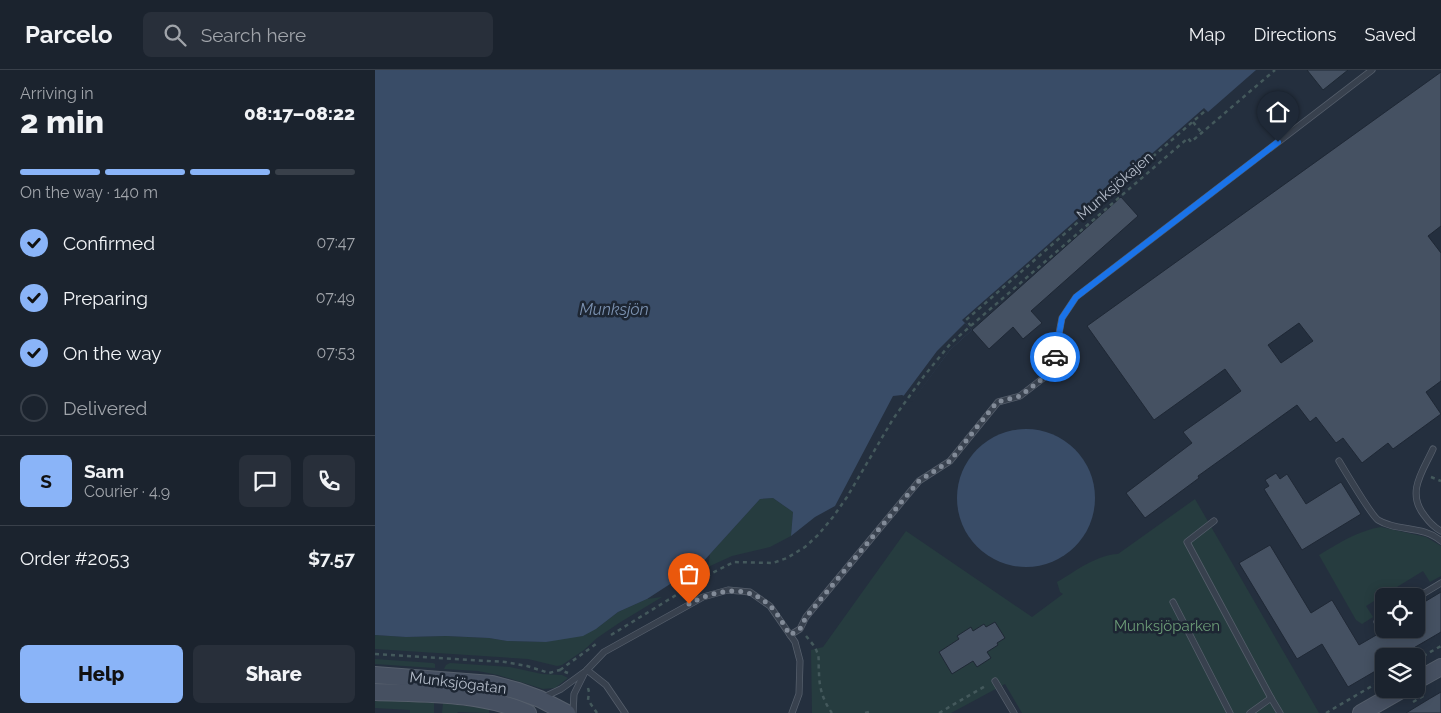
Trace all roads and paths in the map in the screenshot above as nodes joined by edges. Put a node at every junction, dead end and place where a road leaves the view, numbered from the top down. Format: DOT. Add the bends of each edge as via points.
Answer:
graph roads {
  1 [pos="1275,70"];
  2 [pos="1371,70"];
  3 [pos="1205,111"];
  4 [pos="1193,122"];
  5 [pos="1202,133"];
  6 [pos="970,326"];
  7 [pos="1433,449"];
  8 [pos="1339,461"];
  9 [pos="1214,521"];
  10 [pos="1441,531"];
  11 [pos="1441,541"];
  12 [pos="1441,583"];
  13 [pos="1425,593"];
  14 [pos="1173,602"];
  15 [pos="790,635"];
  16 [pos="608,636"];
  17 [pos="600,641"];
  18 [pos="1441,646"];
  19 [pos="1425,655"];
  20 [pos="1441,667"];
  21 [pos="560,670"];
  22 [pos="586,671"];
  23 [pos="375,675"];
  24 [pos="1425,676"];
  25 [pos="995,681"];
  26 [pos="1375,685"];
  27 [pos="375,692"];
  28 [pos="1271,698"];
  29 [pos="1387,698"];
  30 [pos="1420,698"];
  31 [pos="540,699"];
  32 [pos="1410,704"];
  33 [pos="528,713"];
  34 [pos="567,713"];
  35 [pos="573,713"];
  36 [pos="625,713"];
  37 [pos="792,713"];
  38 [pos="865,713"];
  39 [pos="870,713"];
  40 [pos="939,713"];
  41 [pos="1014,713"];
  42 [pos="1230,713"];
  43 [pos="1250,713"];
  44 [pos="1280,713"];
  45 [pos="1326,713"];
  46 [pos="1361,713"];
  1 -- 5 [label="path, Munksjökajen"];
  2 -- 15 [label="lane" via="1076,297 1062,318 1054,359 1046,376 1020,396 997,402 950,461 919,481 806,617 800,629"];
  3 -- 4 [label="path"];
  4 -- 5 [label="path"];
  4 -- 6 [label="path" via="966,320"];
  5 -- 6 [label="path, Munksjökajen" via="1191,142 1187,138"];
  6 -- 16 [label="path" via="924,376 893,419 847,497 805,547 773,563 734,562"];
  7 -- 10 [label="lane" via="1415,492 1418,508 1433,527"];
  8 -- 11 [label="lane" via="1377,519 1416,528"];
  9 -- 28 [label="lane" via="1187,542"];
  12 -- 13 [label="lane"];
  14 -- 42 [label="lane"];
  15 -- 22 [label="lane" via="770,606 750,592 728,590 703,597 604,652"];
  15 -- 37 [label="lane" via="800,661 799,694"];
  17 -- 21 [label="path"];
  18 -- 19 [label="path"];
  20 -- 24 [label="main road"];
  22 -- 31 [label="lane" via="561,690"];
  22 -- 35 [label="lane" via="574,694"];
  22 -- 36 [label="lane" via="606,685"];
  23 -- 31 [label="main road, Munksjögatan" via="492,684"];
  25 -- 40 [label="path"];
  25 -- 41 [label="lane"];
  26 -- 45 [label="path"];
  27 -- 33 [label="main road, Munksjögatan" via="495,701"];
  28 -- 43 [label="lane"];
  28 -- 44 [label="lane"];
  29 -- 46 [label="main road"];
  30 -- 32 [label="path"];
  31 -- 34 [label="main road, Munksjögatan"];
  38 -- 39 [label="path"];
}
